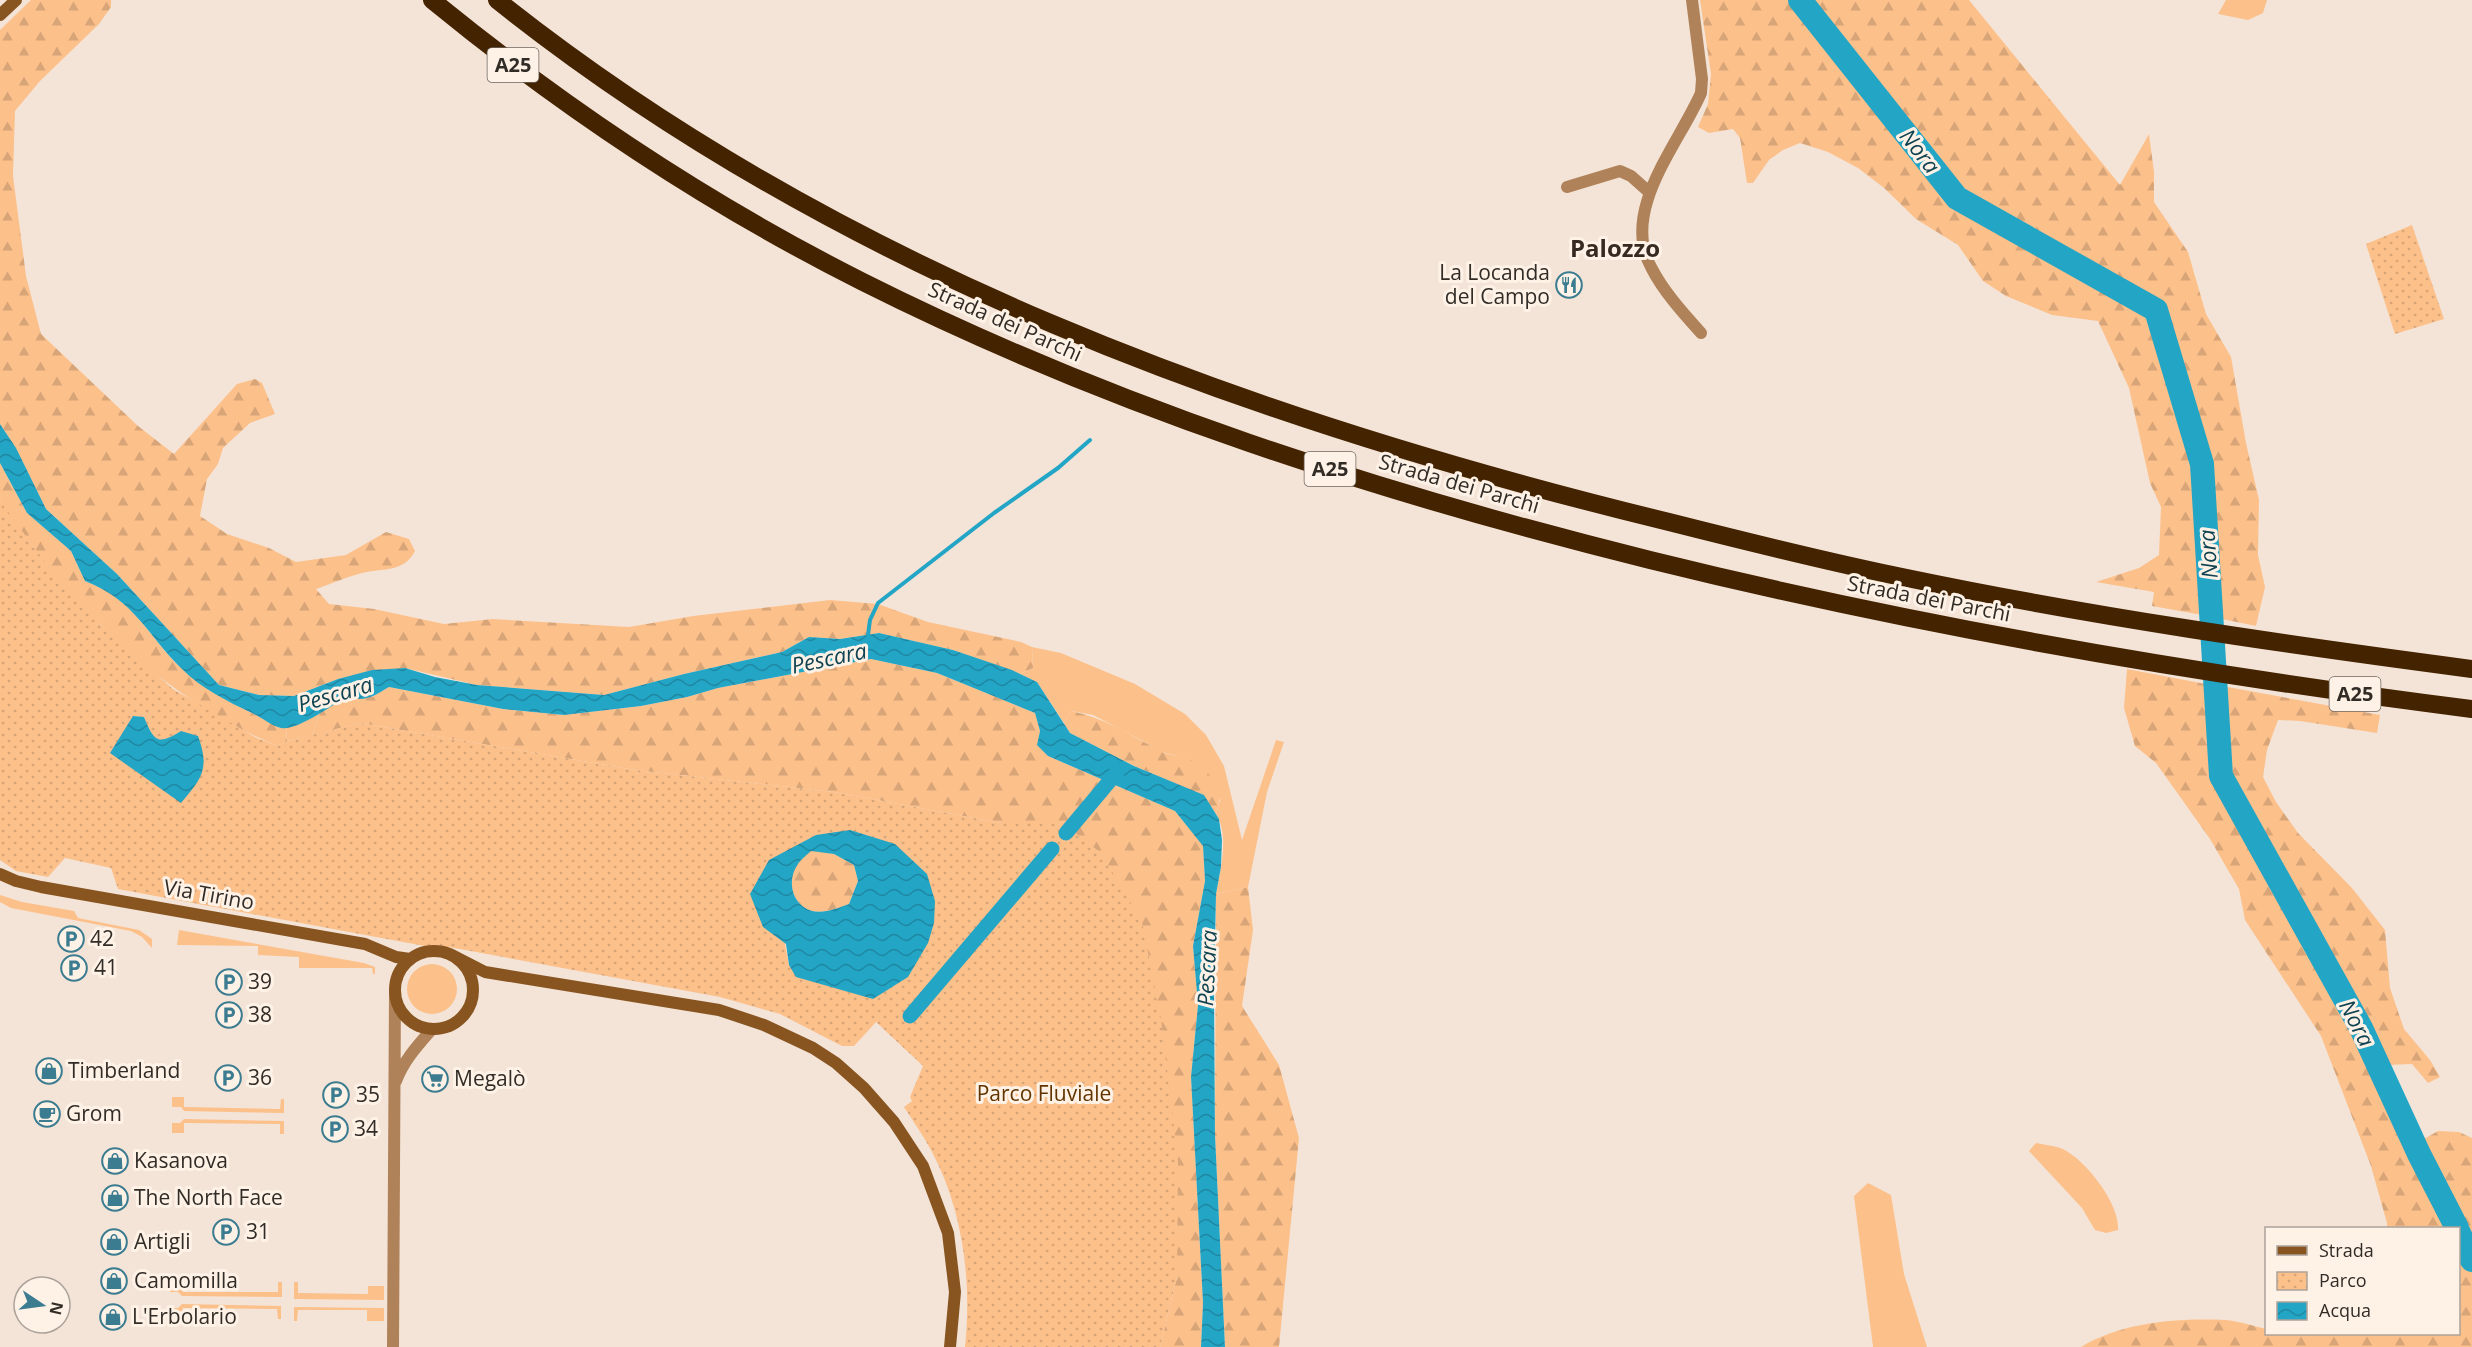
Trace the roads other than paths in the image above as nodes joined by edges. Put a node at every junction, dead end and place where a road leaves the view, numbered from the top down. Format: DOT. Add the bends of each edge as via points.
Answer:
graph roads {
  1 [pos="432,0"];
  2 [pos="497,0"];
  3 [pos="1692,0"];
  4 [pos="13,3"];
  5 [pos="0,15"];
  6 [pos="1567,187"];
  7 [pos="1649,192"];
  8 [pos="1701,333"];
  9 [pos="2472,669"];
  10 [pos="2472,709"];
  11 [pos="0,874"];
  12 [pos="450,954"];
  13 [pos="410,958"];
  14 [pos="395,993"];
  15 [pos="432,1029"];
  16 [pos="393,1088"];
  17 [pos="393,1347"];
  18 [pos="950,1347"];
  1 -- 10 [label="highway, Strada dei Parchi / A25" via="500,56 599,126 758,225 863,282 1033,360 1231,436 1390,488 1568,539 1845,606 2239,678"];
  2 -- 9 [label="highway, Strada dei Parchi / A25" via="620,92 749,174 890,250 1048,324 1224,392 1396,448 1590,503 1876,572 2125,619"];
  3 -- 7 [label="street" via="1701,93"];
  4 -- 5 [label="street"];
  6 -- 7 [label="street" via="1620,171"];
  7 -- 8 [label="street" via="1642,240 1650,266"];
  11 -- 13 [label="street, Via Tirino" via="41,887 365,944 396,957"];
  12 -- 13 [label="street" via="430,951"];
  12 -- 15 [label="street" via="468,971 472,996 461,1018"];
  12 -- 18 [label="street" via="485,972 719,1010 764,1025 836,1063 894,1122 923,1166 948,1233 955,1292"];
  13 -- 14 [label="street" via="401,968"];
  14 -- 15 [label="street" via="403,1014 421,1027"];
  14 -- 16 [label="street"];
  15 -- 16 [label="street" via="400,1068"];
  16 -- 17 [label="street"];
}
